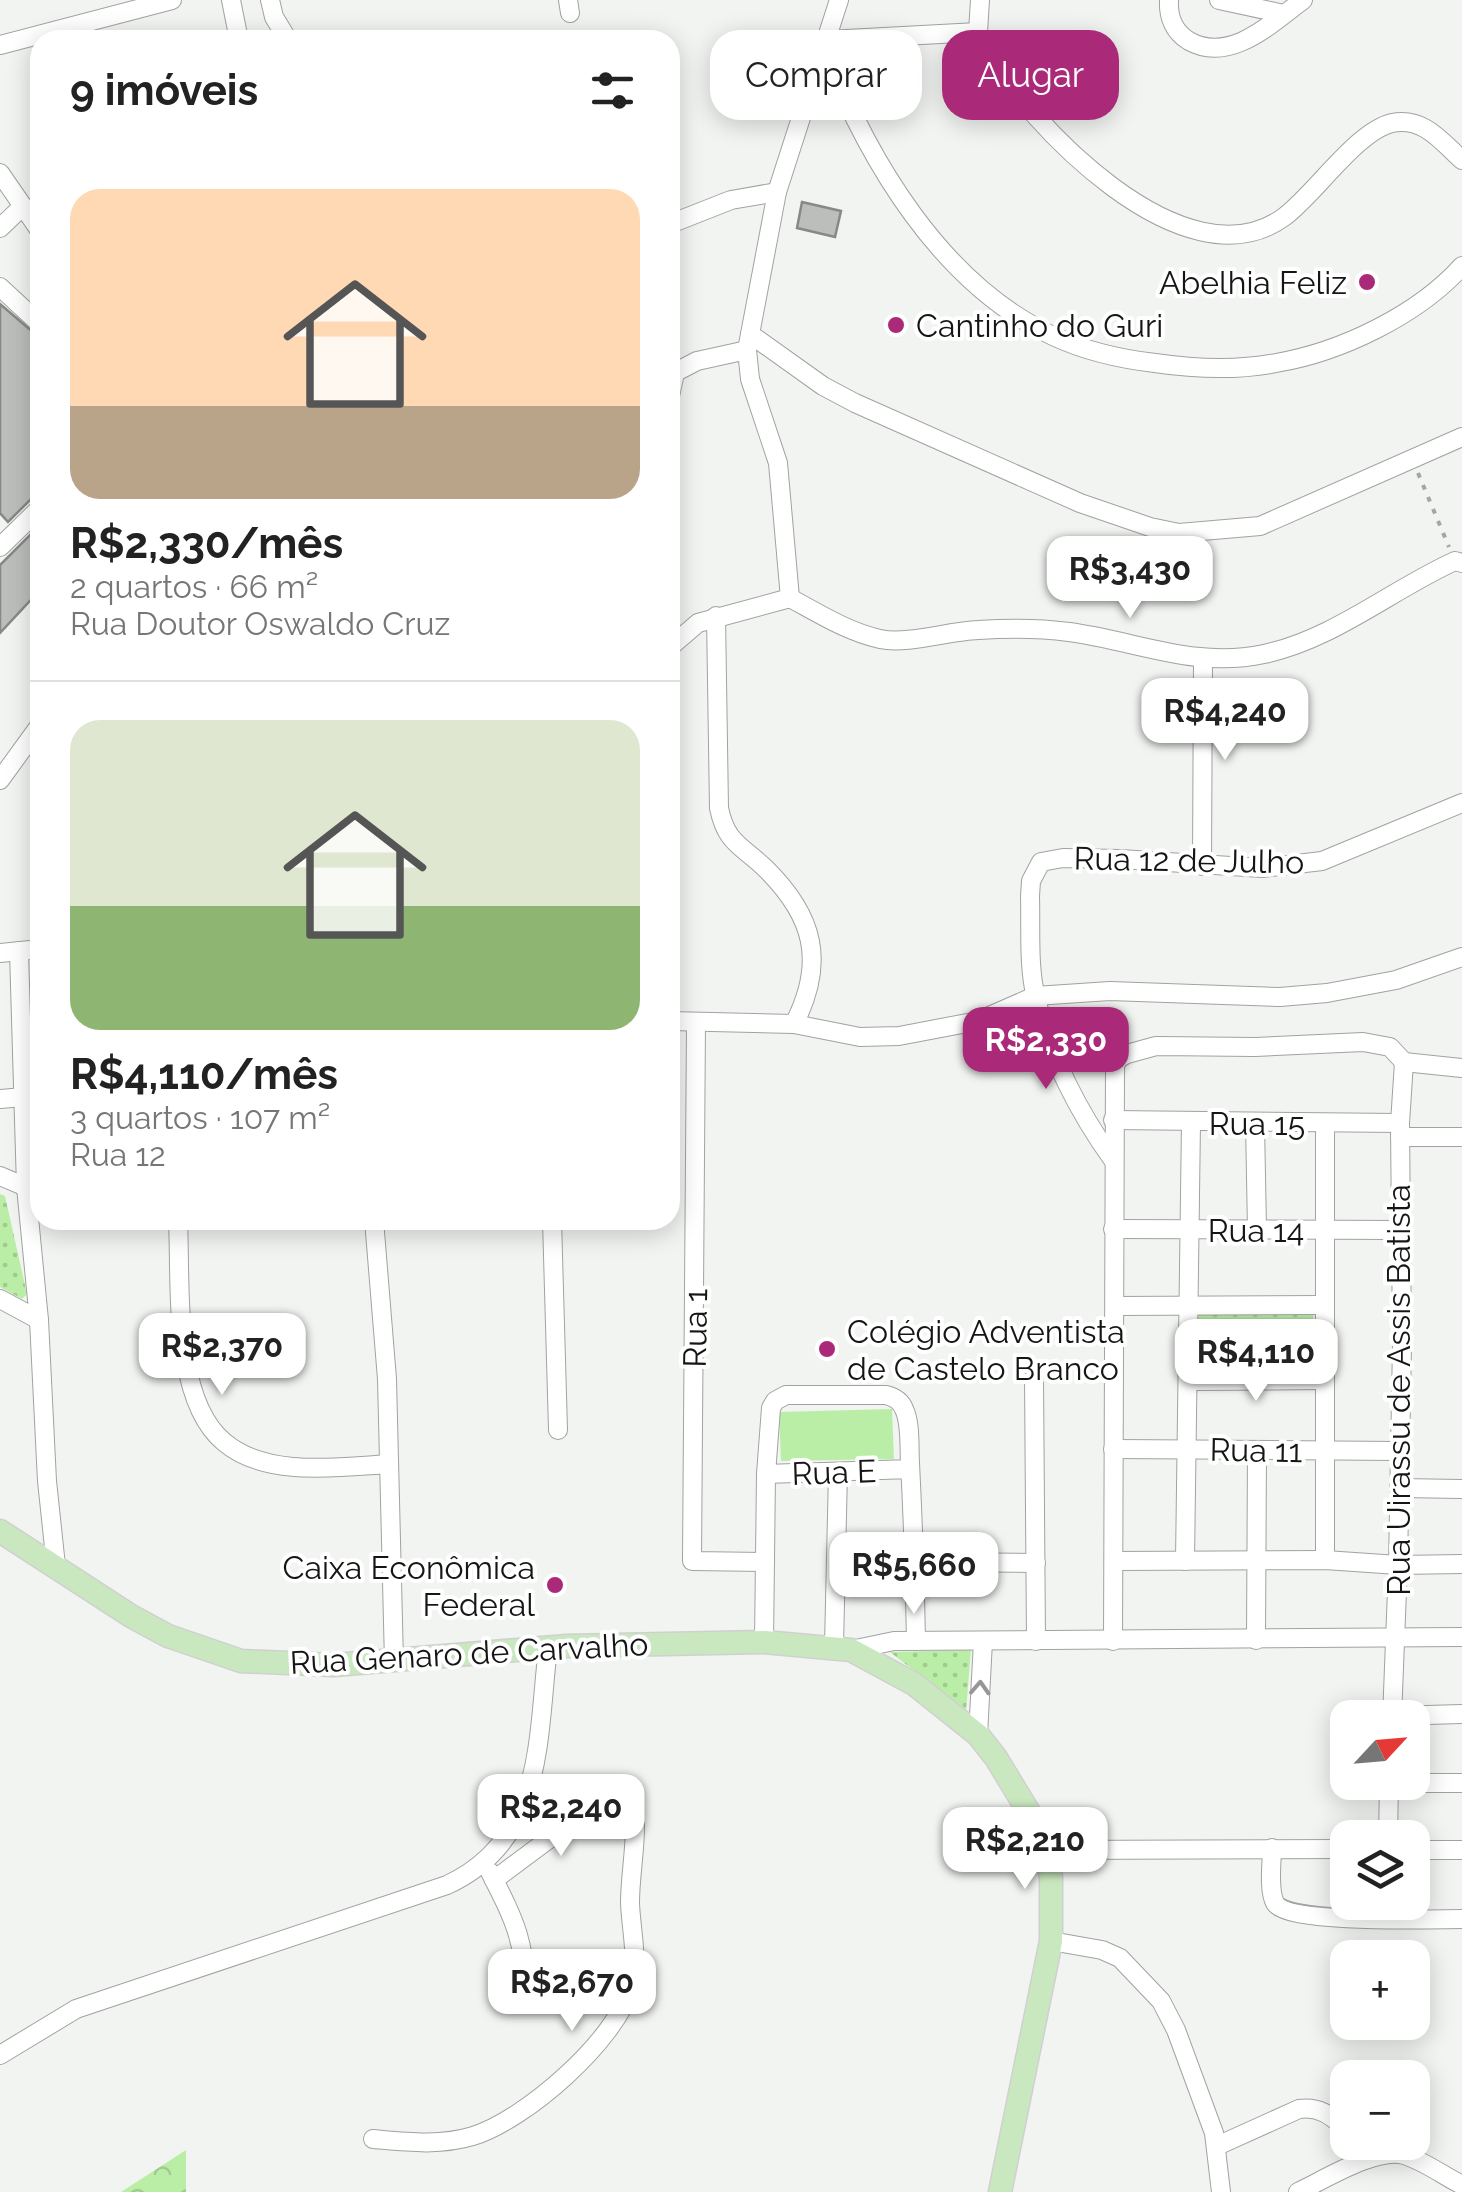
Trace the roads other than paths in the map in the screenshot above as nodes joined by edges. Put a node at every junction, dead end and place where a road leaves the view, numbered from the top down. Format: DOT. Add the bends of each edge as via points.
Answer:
graph roads {
  1 [pos="172,0"];
  2 [pos="231,0"];
  3 [pos="270,0"];
  4 [pos="839,0"];
  5 [pos="980,0"];
  6 [pos="1169,0"];
  7 [pos="1220,0"];
  8 [pos="1303,0"];
  9 [pos="1284,14"];
  10 [pos="57,30"];
  11 [pos="236,30"];
  12 [pos="282,30"];
  13 [pos="831,30"];
  14 [pos="978,30"];
  15 [pos="30,37"];
  16 [pos="0,45"];
  17 [pos="801,120"];
  18 [pos="856,120"];
  19 [pos="1040,120"];
  20 [pos="1462,160"];
  21 [pos="0,173"];
  22 [pos="777,192"];
  23 [pos="23,206"];
  24 [pos="30,216"];
  25 [pos="680,220"];
  26 [pos="0,228"];
  27 [pos="1462,266"];
  28 [pos="1455,286"];
  29 [pos="0,287"];
  30 [pos="30,315"];
  31 [pos="749,342"];
  32 [pos="680,370"];
  33 [pos="1462,437"];
  34 [pos="30,518"];
  35 [pos="0,548"];
  36 [pos="1459,562"];
  37 [pos="790,598"];
  38 [pos="716,616"];
  39 [pos="680,639"];
  40 [pos="1203,660"];
  41 [pos="30,739"];
  42 [pos="0,780"];
  43 [pos="1462,803"];
  44 [pos="1202,866"];
  45 [pos="10,952"];
  46 [pos="1462,956"];
  47 [pos="1035,996"];
  48 [pos="680,1021"];
  49 [pos="696,1022"];
  50 [pos="794,1024"];
  51 [pos="1404,1062"];
  52 [pos="1462,1068"];
  53 [pos="24,1097"];
  54 [pos="0,1099"];
  55 [pos="1113,1120"];
  56 [pos="1191,1122"];
  57 [pos="1255,1123"];
  58 [pos="1325,1123"];
  59 [pos="1400,1130"];
  60 [pos="1462,1137"];
  61 [pos="1113,1160"];
  62 [pos="0,1176"];
  63 [pos="26,1187"];
  64 [pos="30,1228"];
  65 [pos="30,1230"];
  66 [pos="179,1230"];
  67 [pos="375,1230"];
  68 [pos="552,1230"];
  69 [pos="1114,1230"];
  70 [pos="1187,1230"];
  71 [pos="1257,1230"];
  72 [pos="1325,1230"];
  73 [pos="1399,1230"];
  74 [pos="0,1298"];
  75 [pos="1324,1305"];
  76 [pos="1116,1306"];
  77 [pos="1188,1308"];
  78 [pos="39,1320"];
  79 [pos="1034,1378"];
  80 [pos="1323,1380"];
  81 [pos="1189,1381"];
  82 [pos="558,1430"];
  83 [pos="1114,1449"];
  84 [pos="1188,1449"];
  85 [pos="1257,1451"];
  86 [pos="1324,1451"];
  87 [pos="1398,1451"];
  88 [pos="389,1464"];
  89 [pos="910,1469"];
  90 [pos="838,1472"];
  91 [pos="766,1474"];
  92 [pos="1400,1488"];
  93 [pos="1462,1490"];
  94 [pos="0,1531"];
  95 [pos="1185,1560"];
  96 [pos="1257,1560"];
  97 [pos="1326,1560"];
  98 [pos="1114,1561"];
  99 [pos="765,1562"];
  100 [pos="915,1562"];
  101 [pos="1036,1563"];
  102 [pos="1462,1564"];
  103 [pos="56,1566"];
  104 [pos="1398,1566"];
  105 [pos="1462,1637"];
  106 [pos="1396,1638"];
  107 [pos="1256,1640"];
  108 [pos="916,1641"];
  109 [pos="983,1641"];
  110 [pos="1036,1641"];
  111 [pos="1113,1641"];
  112 [pos="764,1642"];
  113 [pos="548,1648"];
  114 [pos="843,1648"];
  115 [pos="394,1662"];
  116 [pos="1393,1700"];
  117 [pos="1462,1714"];
  118 [pos="1430,1715"];
  119 [pos="978,1736"];
  120 [pos="1430,1783"];
  121 [pos="1462,1783"];
  122 [pos="1272,1848"];
  123 [pos="1330,1849"];
  124 [pos="1045,1850"];
  125 [pos="1430,1850"];
  126 [pos="1462,1850"];
  127 [pos="490,1871"];
  128 [pos="1462,1919"];
  129 [pos="1051,1941"];
  130 [pos="524,2000"];
  131 [pos="0,2056"];
  132 [pos="1330,2117"];
  133 [pos="374,2139"];
  134 [pos="1217,2146"];
  135 [pos="1367,2160"];
  136 [pos="1415,2160"];
  137 [pos="1462,2185"];
  138 [pos="1000,2192"];
  139 [pos="1221,2192"];
  140 [pos="1299,2192"];
  1 -- 10 [label="street"];
  2 -- 11 [label="street"];
  3 -- 12 [label="street"];
  4 -- 13 [label="street"];
  5 -- 14 [label="street"];
  6 -- 9 [label="street" via="1168,14 1180,36 1199,46 1222,48 1248,39"];
  7 -- 9 [label="street"];
  8 -- 9 [label="street"];
  15 -- 16 [label="street"];
  17 -- 22 [label="street"];
  18 -- 28 [label="street" via="956,264 1015,314 1089,350 1196,369 1298,360 1329,352"];
  19 -- 20 [label="street" via="1118,191 1204,234 1235,234 1280,220 1388,124 1428,128"];
  21 -- 23 [label="street"];
  22 -- 25 [label="street" via="730,200"];
  22 -- 31 [label="street"];
  23 -- 24 [label="street"];
  23 -- 26 [label="street"];
  27 -- 28 [label="street"];
  29 -- 30 [label="street"];
  31 -- 32 [label="street"];
  31 -- 33 [label="street" via="854,402 1150,528 1199,533 1260,526"];
  31 -- 37 [label="street" via="750,379 778,463"];
  34 -- 35 [label="street"];
  36 -- 40 [label="street" via="1298,646"];
  37 -- 38 [label="street"];
  37 -- 40 [label="street" via="884,640 976,630 1069,632"];
  38 -- 39 [label="street"];
  38 -- 50 [label="street" via="719,808 736,846 780,885 812,943 812,980"];
  40 -- 44 [label="street"];
  41 -- 42 [label="street"];
  43 -- 44 [label="street, Rua 12 de Julho" via="1322,861"];
  44 -- 47 [label="street, Rua 12 de Julho" via="1134,859 1041,862 1030,896"];
  45 -- 53 [label="street"];
  46 -- 47 [label="street" via="1396,980 1327,994"];
  47 -- 50 [label="street" via="978,1021 899,1036 860,1037"];
  47 -- 61 [label="street" via="1074,1094"];
  48 -- 49 [label="street"];
  49 -- 50 [label="street"];
  49 -- 99 [label="street, Rua 1" via="692,1561"];
  51 -- 52 [label="street"];
  51 -- 55 [label="street" via="1390,1047 1364,1042 1156,1046 1118,1059"];
  51 -- 59 [label="street, Rua Uirassu de Assis Batista"];
  53 -- 54 [label="street"];
  53 -- 63 [label="street"];
  55 -- 56 [label="street, Rua 15"];
  55 -- 61 [label="street"];
  56 -- 57 [label="street, Rua 15"];
  56 -- 70 [label="street"];
  57 -- 58 [label="street, Rua 15"];
  57 -- 71 [label="street"];
  58 -- 59 [label="street, Rua 15"];
  58 -- 72 [label="street"];
  59 -- 60 [label="street, Rua 15"];
  59 -- 73 [label="street, Rua Uirassu de Assis Batista"];
  61 -- 69 [label="street"];
  62 -- 63 [label="street"];
  63 -- 64 [label="street"];
  65 -- 78 [label="street"];
  66 -- 88 [label="street" via="185,1357 194,1396 222,1441 241,1453 300,1467"];
  67 -- 88 [label="street"];
  68 -- 82 [label="street"];
  69 -- 70 [label="street, Rua 14"];
  69 -- 76 [label="street"];
  70 -- 71 [label="street, Rua 14"];
  70 -- 77 [label="street"];
  71 -- 72 [label="street, Rua 14"];
  72 -- 73 [label="street, Rua 14"];
  72 -- 75 [label="street"];
  73 -- 87 [label="street, Rua Uirassu de Assis Batista"];
  74 -- 78 [label="street"];
  75 -- 77 [label="street"];
  75 -- 80 [label="street"];
  76 -- 77 [label="street"];
  76 -- 83 [label="street"];
  77 -- 81 [label="street"];
  78 -- 103 [label="street"];
  79 -- 101 [label="street"];
  80 -- 81 [label="street"];
  80 -- 86 [label="street"];
  81 -- 84 [label="street"];
  83 -- 84 [label="street, Rua 11"];
  83 -- 98 [label="street"];
  84 -- 85 [label="street, Rua 11"];
  84 -- 95 [label="street"];
  85 -- 86 [label="street, Rua 11"];
  85 -- 96 [label="street"];
  86 -- 87 [label="street, Rua 11"];
  86 -- 97 [label="street"];
  87 -- 92 [label="street, Rua Uirassu de Assis Batista"];
  88 -- 115 [label="street"];
  89 -- 90 [label="street, Rua E"];
  89 -- 91 [label="street, Rua E" via="905,1410 894,1398 780,1396 770,1408"];
  89 -- 100 [label="street"];
  90 -- 91 [label="street, Rua E"];
  90 -- 114 [label="street"];
  91 -- 99 [label="street"];
  92 -- 93 [label="street"];
  92 -- 104 [label="street, Rua Uirassu de Assis Batista"];
  94 -- 103 [label="main road, Rua Genaro de Carvalho"];
  95 -- 96 [label="street"];
  95 -- 98 [label="street"];
  96 -- 97 [label="street"];
  96 -- 107 [label="street"];
  97 -- 104 [label="street"];
  98 -- 111 [label="street"];
  99 -- 112 [label="street"];
  100 -- 101 [label="street"];
  100 -- 108 [label="street"];
  101 -- 110 [label="street"];
  102 -- 104 [label="street"];
  103 -- 115 [label="main road, Rua Genaro de Carvalho" via="168,1636 241,1661"];
  104 -- 106 [label="street, Rua Uirassu de Assis Batista"];
  105 -- 106 [label="street"];
  106 -- 107 [label="street"];
  106 -- 116 [label="street, Rua Uirassu de Assis Batista"];
  107 -- 111 [label="street"];
  108 -- 109 [label="street"];
  108 -- 114 [label="street"];
  109 -- 110 [label="street"];
  119 -- 109 [label="street, one-way"];
  110 -- 111 [label="street"];
  112 -- 113 [label="main road, Rua Genaro de Carvalho"];
  112 -- 114 [label="main road, Rua Genaro de Carvalho"];
  113 -- 115 [label="main road, Rua Genaro de Carvalho"];
  113 -- 127 [label="street" via="535,1775"];
  114 -- 119 [label="main road" via="914,1684"];
  117 -- 118 [label="street"];
  119 -- 124 [label="main road" via="1014,1784"];
  120 -- 121 [label="street"];
  122 -- 123 [label="street"];
  122 -- 124 [label="street"];
  122 -- 128 [label="street" via="1276,1905 1287,1913"];
  124 -- 129 [label="main road"];
  125 -- 126 [label="street"];
  127 -- 130 [label="street" via="524,1951"];
  127 -- 131 [label="street" via="76,2009"];
  127 -- 133 [label="street" via="588,1810 616,1805 634,1818 633,1984 623,2010 509,2120 472,2136 426,2144"];
  129 -- 134 [label="street" via="1120,1958 1160,2001"];
  129 -- 138 [label="main road"];
  132 -- 134 [label="street" via="1300,2109"];
  134 -- 139 [label="street"];
  135 -- 140 [label="street"];
  136 -- 137 [label="street"];
}
